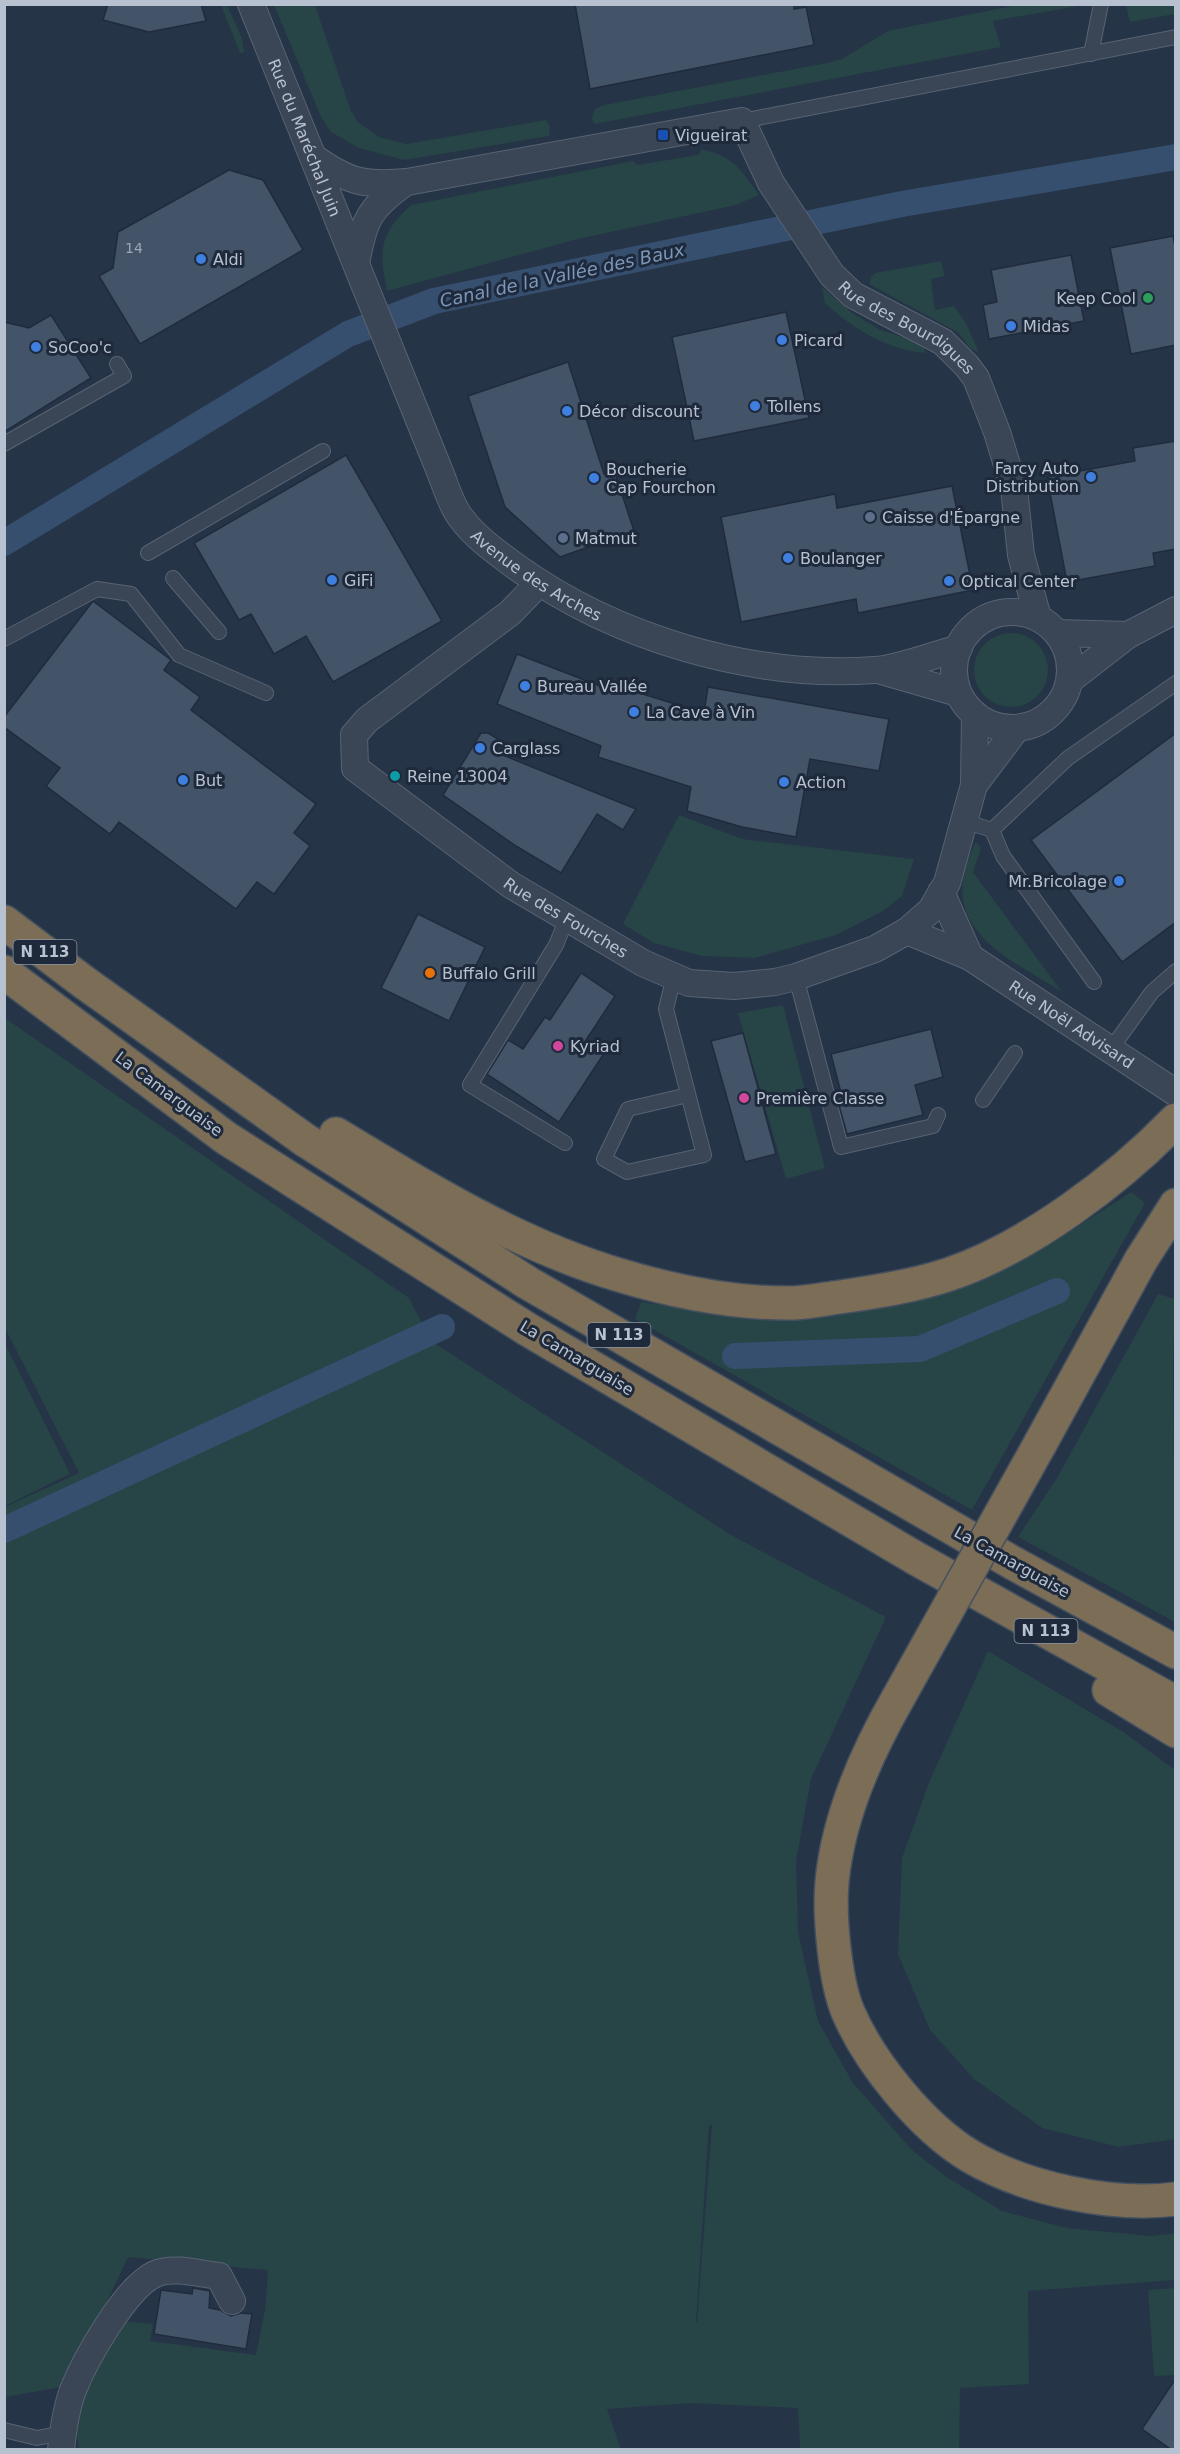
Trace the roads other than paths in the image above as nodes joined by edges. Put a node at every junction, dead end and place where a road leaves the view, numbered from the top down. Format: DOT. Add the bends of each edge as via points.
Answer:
graph roads {
  1 [pos="251,4"];
  2 [pos="1101,4"];
  3 [pos="1176,37"];
  4 [pos="1091,54"];
  5 [pos="742,121"];
  6 [pos="313,157"];
  7 [pos="407,182"];
  8 [pos="357,268"];
  9 [pos="117,364"];
  10 [pos="4,444"];
  11 [pos="323,451"];
  12 [pos="148,554"];
  13 [pos="1021,555"];
  14 [pos="173,578"];
  15 [pos="539,583"];
  16 [pos="1176,610"];
  17 [pos="995,615"];
  18 [pos="1047,625"];
  19 [pos="219,632"];
  20 [pos="1128,635"];
  21 [pos="4,639"];
  22 [pos="959,648"];
  23 [pos="878,670"];
  24 [pos="1070,680"];
  25 [pos="1176,683"];
  26 [pos="266,693"];
  27 [pos="958,693"];
  28 [pos="975,715"];
  29 [pos="1017,728"];
  30 [pos="974,785"];
  31 [pos="964,821"];
  32 [pos="992,830"];
  33 [pos="941,892"];
  34 [pos="567,918"];
  35 [pos="4,922"];
  36 [pos="907,931"];
  37 [pos="970,957"];
  38 [pos="1176,971"];
  39 [pos="4,972"];
  40 [pos="674,976"];
  41 [pos="796,977"];
  42 [pos="1094,982"];
  43 [pos="84,983"];
  44 [pos="1111,1049"];
  45 [pos="1015,1053"];
  46 [pos="1176,1093"];
  47 [pos="688,1095"];
  48 [pos="983,1100"];
  49 [pos="938,1115"];
  50 [pos="1173,1123"];
  51 [pos="565,1143"];
  52 [pos="1176,1205"];
  53 [pos="917,1559"];
  54 [pos="1176,1652"];
  55 [pos="1176,1703"];
  56 [pos="1176,1731"];
  57 [pos="1176,2180"];
  58 [pos="1066,2192"];
  59 [pos="1176,2199"];
  60 [pos="232,2301"];
  61 [pos="4,2430"];
  62 [pos="62,2441"];
  1 -- 6 [label="street, Rue du Maréchal Juin"];
  2 -- 4 [label="lane"];
  3 -- 4 [label="lane"];
  4 -- 5 [label="lane"];
  5 -- 7 [label="street"];
  5 -- 13 [label="street, Rue des Bourdigues" via="771,183 832,275 853,295 943,342 976,378 1014,488"];
  6 -- 7 [label="street" via="348,179 378,184"];
  6 -- 8 [label="street, Rue du Maréchal Juin"];
  7 -- 8 [label="street" via="382,199 371,213 361,235"];
  8 -- 15 [label="street, Avenue des Arches" via="460,517 486,546"];
  9 -- 10 [label="lane" via="124,376"];
  11 -- 12 [label="lane"];
  13 -- 17 [label="street, Rue des Bourdigues"];
  13 -- 18 [label="street, Rue des Bourdigues"];
  14 -- 19 [label="lane"];
  15 -- 23 [label="street, Avenue des Arches" via="610,621 675,645 744,662 826,670"];
  15 -- 34 [label="street, Rue des Fourches" via="510,613 367,720 354,735 355,768 511,885"];
  16 -- 20 [label="street"];
  17 -- 18 [label="street" via="1024,613"];
  17 -- 22 [label="street" via="974,628"];
  18 -- 20 [label="street"];
  18 -- 24 [label="street" via="1066,648"];
  20 -- 24 [label="street"];
  21 -- 26 [label="lane" via="97,589 131,594 179,656"];
  22 -- 23 [label="street, Avenue des Arches"];
  22 -- 27 [label="street" via="954,663"];
  23 -- 27 [label="street, Avenue des Arches"];
  24 -- 29 [label="street" via="1064,699 1052,713 1036,724"];
  25 -- 32 [label="lane" via="1068,758"];
  27 -- 28 [label="street"];
  28 -- 29 [label="street" via="1002,728"];
  28 -- 30 [label="street, Rue des Fourches"];
  29 -- 30 [label="street, Rue des Fourches"];
  30 -- 31 [label="street, Rue des Fourches"];
  31 -- 32 [label="lane"];
  31 -- 33 [label="street, Rue des Fourches"];
  32 -- 42 [label="lane" via="1003,856"];
  33 -- 36 [label="street, Rue des Fourches" via="931,910"];
  33 -- 37 [label="street"];
  34 -- 40 [label="street, Rue des Fourches" via="643,963"];
  34 -- 51 [label="lane" via="556,945 470,1085"];
  35 -- 43 [label="highway, La Camarguaise / N 113"];
  36 -- 37 [label="street, Rue Noël Advisard"];
  36 -- 41 [label="street, Rue des Fourches" via="875,949"];
  37 -- 44 [label="street, Rue Noël Advisard"];
  38 -- 44 [label="lane" via="1152,992"];
  39 -- 53 [label="highway, La Camarguaise / N 113" via="226,1137 527,1329"];
  40 -- 41 [label="street, Rue des Fourches" via="689,982 734,986"];
  40 -- 47 [label="lane" via="666,1009"];
  41 -- 49 [label="lane" via="841,1147 933,1126"];
  43 -- 50 [label="highway" via="416,1182 526,1240 619,1275 719,1298 794,1303 875,1292 950,1274 1011,1247 1068,1211"];
  43 -- 54 [label="highway, La Camarguaise / N 113" via="305,1140 528,1283 1013,1563"];
  44 -- 46 [label="street, Rue Noël Advisard"];
  45 -- 48 [label="lane"];
  47 -- 47 [label="lane" via="704,1155 627,1172 604,1159 628,1109"];
  52 -- 58 [label="highway, bridge" via="1141,1260 877,1735 843,1820 832,1884 835,1961 848,2012 875,2059 907,2102 970,2156 1014,2176"];
  53 -- 55 [label="highway, La Camarguaise / N 113"];
  53 -- 56 [label="highway" via="1013,1630"];
  57 -- 58 [label="highway" via="1117,2191"];
  58 -- 59 [label="highway" via="1117,2201"];
  60 -- 62 [label="street" via="219,2276 177,2271 155,2274 125,2299 93,2350 72,2391"];
  61 -- 62 [label="lane"];
}
